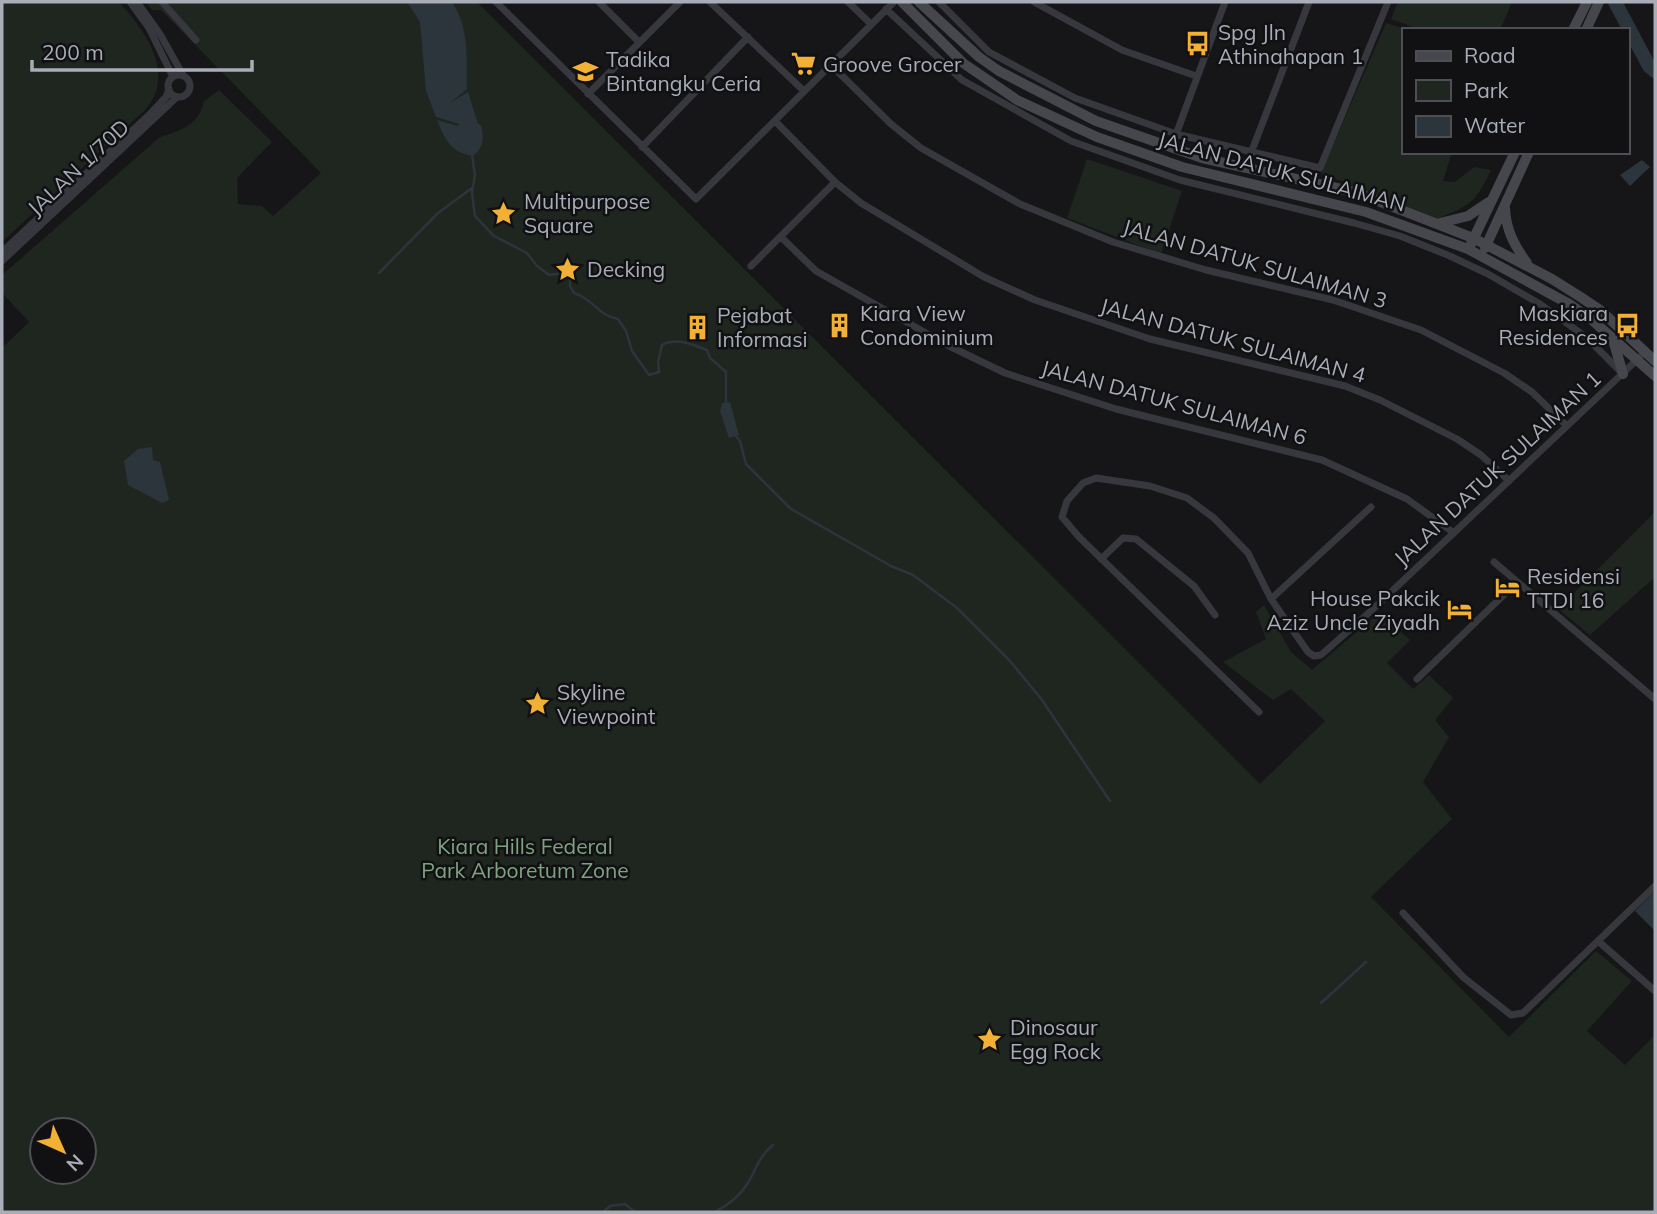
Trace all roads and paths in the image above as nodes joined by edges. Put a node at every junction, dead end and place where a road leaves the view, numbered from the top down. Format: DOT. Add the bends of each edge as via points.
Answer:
graph roads {
  1 [pos="130,2"];
  2 [pos="137,2"];
  3 [pos="162,2"];
  4 [pos="496,2"];
  5 [pos="599,2"];
  6 [pos="680,2"];
  7 [pos="710,2"];
  8 [pos="848,2"];
  9 [pos="894,2"];
  10 [pos="902,2"];
  11 [pos="919,2"];
  12 [pos="939,2"];
  13 [pos="1034,2"];
  14 [pos="1225,2"];
  15 [pos="1308,2"];
  16 [pos="1388,2"];
  17 [pos="1587,2"];
  18 [pos="1599,2"];
  19 [pos="886,9"];
  20 [pos="871,24"];
  21 [pos="1578,28"];
  22 [pos="748,37"];
  23 [pos="196,40"];
  24 [pos="639,43"];
  25 [pos="831,65"];
  26 [pos="183,75"];
  27 [pos="173,76"];
  28 [pos="1196,76"];
  29 [pos="169,89"];
  30 [pos="804,91"];
  31 [pos="1037,92"];
  32 [pos="589,93"];
  33 [pos="177,97"];
  34 [pos="1051,117"];
  35 [pos="775,121"];
  36 [pos="1176,134"];
  37 [pos="1208,142"];
  38 [pos="642,147"];
  39 [pos="1171,148"];
  40 [pos="1251,153"];
  41 [pos="1514,154"];
  42 [pos="1528,154"];
  43 [pos="1202,158"];
  44 [pos="835,182"];
  45 [pos="1355,192"];
  46 [pos="1492,200"];
  47 [pos="1505,205"];
  48 [pos="1366,212"];
  49 [pos="1437,224"];
  50 [pos="780,237"];
  51 [pos="1474,238"];
  52 [pos="1468,249"];
  53 [pos="1484,250"];
  54 [pos="2,251"];
  55 [pos="2,261"];
  56 [pos="751,266"];
  57 [pos="1529,266"];
  58 [pos="1611,337"];
  59 [pos="1646,352"];
  60 [pos="1637,360"];
  61 [pos="1655,361"];
  62 [pos="1623,374"];
  63 [pos="1655,376"];
  64 [pos="1567,426"];
  65 [pos="1509,481"];
  66 [pos="1371,507"];
  67 [pos="1454,533"];
  68 [pos="1101,559"];
  69 [pos="1494,562"];
  70 [pos="1517,582"];
  71 [pos="1271,599"];
  72 [pos="1215,615"];
  73 [pos="1417,679"];
  74 [pos="1655,699"];
  75 [pos="1259,712"];
  76 [pos="1655,886"];
  77 [pos="1403,913"];
  78 [pos="1598,941"];
  79 [pos="1655,991"];
  1 -- 27 [label="street"];
  2 -- 26 [label="street"];
  3 -- 23 [label="street"];
  4 -- 32 [label="street"];
  5 -- 24 [label="street"];
  6 -- 24 [label="street"];
  7 -- 22 [label="street"];
  8 -- 20 [label="street"];
  9 -- 19 [label="street"];
  10 -- 34 [label="main road, JALAN DATUK SULAIMAN" via="975,73"];
  11 -- 31 [label="main road, JALAN DATUK SULAIMAN" via="979,57"];
  12 -- 36 [label="street, JALAN DATUK SULAIMAN" via="989,52 1075,98"];
  13 -- 28 [label="street" via="1122,50"];
  14 -- 28 [label="street"];
  15 -- 40 [label="street"];
  16 -- 40 [label="street, JALAN DATUK SULAIMAN" via="1320,168"];
  17 -- 21 [label="main road"];
  18 -- 21 [label="main road"];
  19 -- 20 [label="street"];
  19 -- 62 [label="street, JALAN DATUK SULAIMAN" via="962,80 1071,141 1180,180 1354,223 1450,256 1540,304 1586,337"];
  20 -- 25 [label="street"];
  22 -- 30 [label="street"];
  22 -- 38 [label="street"];
  24 -- 32 [label="street"];
  25 -- 30 [label="street"];
  25 -- 64 [label="street, JALAN DATUK SULAIMAN 3" via="921,148 1020,204 1113,242 1333,300 1421,330 1504,373"];
  26 -- 27 [label="street"];
  26 -- 33 [label="street" via="190,87"];
  27 -- 29 [label="street"];
  28 -- 36 [label="street"];
  29 -- 33 [label="street"];
  29 -- 54 [label="street, JALAN 1/70D" via="150,114"];
  30 -- 35 [label="street"];
  31 -- 34 [label="main road" via="1026,98"];
  31 -- 39 [label="main road, JALAN DATUK SULAIMAN" via="1096,121"];
  32 -- 38 [label="street"];
  33 -- 55 [label="street, JALAN 1/70D"];
  34 -- 48 [label="main road, JALAN DATUK SULAIMAN" via="1182,167"];
  35 -- 38 [label="street" via="695,199"];
  35 -- 44 [label="street, JALAN DATUK SULAIMAN 4"];
  36 -- 37 [label="street, JALAN DATUK SULAIMAN"];
  36 -- 39 [label="street"];
  37 -- 40 [label="street, JALAN DATUK SULAIMAN"];
  37 -- 43 [label="street"];
  39 -- 43 [label="main road, JALAN DATUK SULAIMAN"];
  41 -- 46 [label="main road"];
  42 -- 47 [label="main road"];
  43 -- 45 [label="main road, JALAN DATUK SULAIMAN"];
  44 -- 50 [label="street"];
  44 -- 65 [label="street, JALAN DATUK SULAIMAN 4" via="944,254 1035,300 1150,339 1345,386 1457,439"];
  45 -- 48 [label="main road" via="1367,200"];
  45 -- 49 [label="main road, JALAN DATUK SULAIMAN"];
  46 -- 49 [label="main road" via="1468,216"];
  46 -- 51 [label="main road"];
  47 -- 53 [label="main road"];
  47 -- 57 [label="main road" via="1511,238"];
  48 -- 52 [label="main road, JALAN DATUK SULAIMAN"];
  49 -- 51 [label="main road, JALAN DATUK SULAIMAN"];
  50 -- 56 [label="street"];
  50 -- 67 [label="street, JALAN DATUK SULAIMAN 6" via="816,271 1004,373 1116,409 1322,460 1406,499"];
  51 -- 52 [label="main road"];
  51 -- 53 [label="main road, JALAN DATUK SULAIMAN"];
  52 -- 53 [label="main road, JALAN DATUK SULAIMAN"];
  53 -- 57 [label="main road, JALAN DATUK SULAIMAN"];
  53 -- 58 [label="main road, JALAN DATUK SULAIMAN" via="1571,305"];
  57 -- 59 [label="main road, JALAN DATUK SULAIMAN" via="1600,310"];
  58 -- 60 [label="main road, JALAN DATUK SULAIMAN"];
  58 -- 62 [label="main road"];
  59 -- 60 [label="street, JALAN DATUK SULAIMAN 1"];
  59 -- 61 [label="main road, JALAN DATUK SULAIMAN"];
  60 -- 62 [label="street, JALAN DATUK SULAIMAN 1"];
  60 -- 63 [label="main road, JALAN DATUK SULAIMAN"];
  62 -- 64 [label="street, JALAN DATUK SULAIMAN 1"];
  64 -- 65 [label="street, JALAN DATUK SULAIMAN 1"];
  65 -- 67 [label="street, JALAN DATUK SULAIMAN 1"];
  66 -- 71 [label="street"];
  67 -- 71 [label="street, JALAN DATUK SULAIMAN 1" via="1321,655 1308,652"];
  68 -- 71 [label="street" via="1062,517 1066,501 1083,483 1096,478 1150,486 1187,498 1213,518 1248,553"];
  68 -- 72 [label="street" via="1122,538 1136,539 1194,586"];
  68 -- 75 [label="street"];
  69 -- 70 [label="street"];
  70 -- 73 [label="street"];
  70 -- 74 [label="street"];
  76 -- 78 [label="street"];
  77 -- 78 [label="street" via="1464,976 1511,1015 1523,1013"];
  78 -- 79 [label="street"];
}
